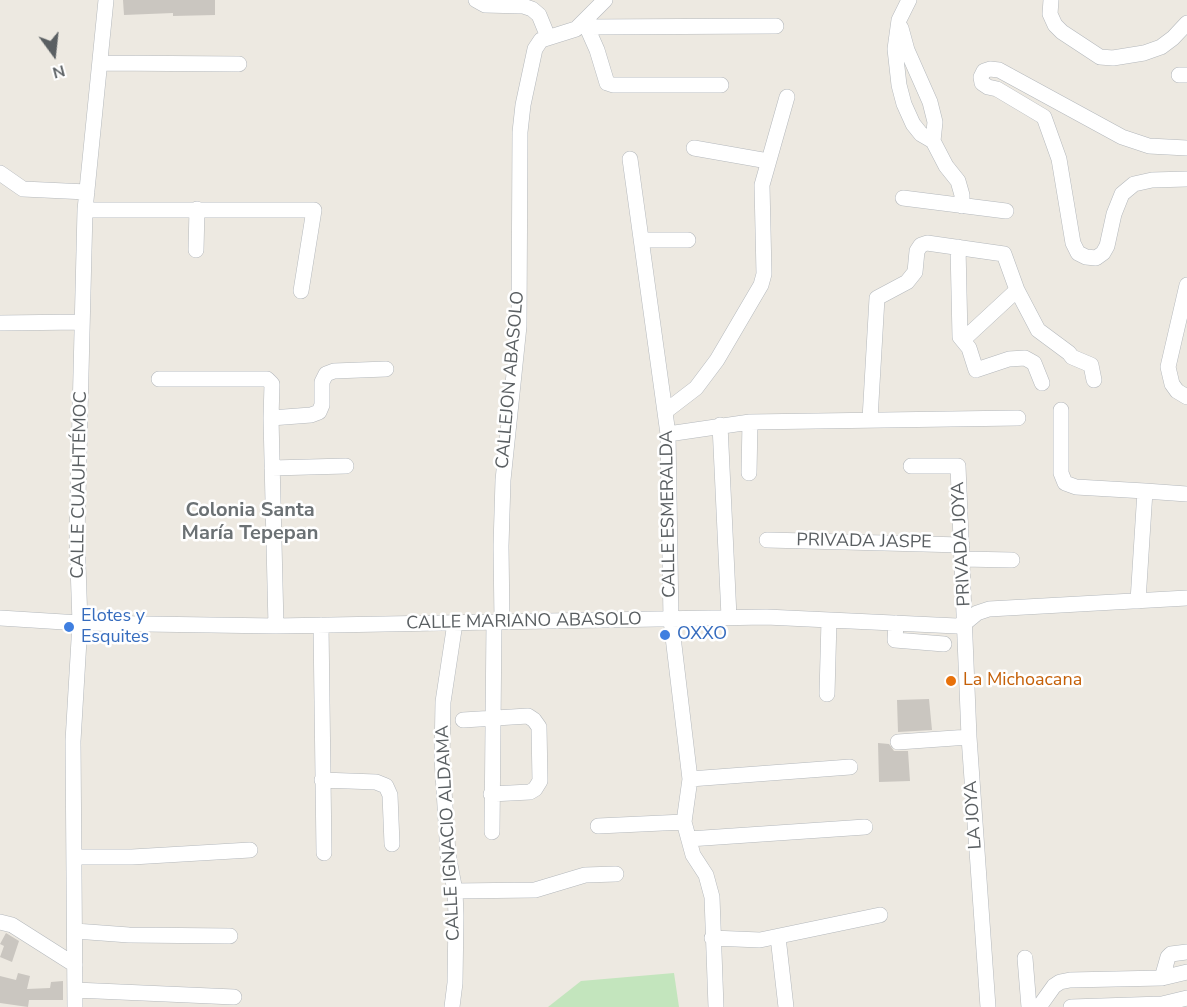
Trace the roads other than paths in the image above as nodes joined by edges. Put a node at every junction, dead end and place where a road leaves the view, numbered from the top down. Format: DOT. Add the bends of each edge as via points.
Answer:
graph roads {
  1 [pos="106,0"];
  2 [pos="476,0"];
  3 [pos="605,0"];
  4 [pos="909,0"];
  5 [pos="1051,0"];
  6 [pos="899,20"];
  7 [pos="1187,24"];
  8 [pos="586,25"];
  9 [pos="776,26"];
  10 [pos="548,37"];
  11 [pos="100,63"];
  12 [pos="239,64"];
  13 [pos="721,85"];
  14 [pos="787,97"];
  15 [pos="933,141"];
  16 [pos="694,147"];
  17 [pos="1187,148"];
  18 [pos="630,159"];
  19 [pos="768,161"];
  20 [pos="0,173"];
  21 [pos="1187,179"];
  22 [pos="87,192"];
  23 [pos="903,198"];
  24 [pos="962,206"];
  25 [pos="197,209"];
  26 [pos="85,210"];
  27 [pos="1006,212"];
  28 [pos="641,240"];
  29 [pos="688,240"];
  30 [pos="958,248"];
  31 [pos="196,250"];
  32 [pos="1187,285"];
  33 [pos="1017,290"];
  34 [pos="301,291"];
  35 [pos="82,322"];
  36 [pos="0,323"];
  37 [pos="963,340"];
  38 [pos="386,369"];
  39 [pos="159,379"];
  40 [pos="1094,380"];
  41 [pos="1042,383"];
  42 [pos="1187,397"];
  43 [pos="1061,410"];
  44 [pos="666,411"];
  45 [pos="271,418"];
  46 [pos="1018,418"];
  47 [pos="870,420"];
  48 [pos="750,422"];
  49 [pos="720,425"];
  50 [pos="668,434"];
  51 [pos="346,466"];
  52 [pos="910,466"];
  53 [pos="272,468"];
  54 [pos="749,473"];
  55 [pos="1145,492"];
  56 [pos="1187,494"];
  57 [pos="767,540"];
  58 [pos="962,552"];
  59 [pos="1012,560"];
  60 [pos="1187,597"];
  61 [pos="1138,601"];
  62 [pos="729,617"];
  63 [pos="0,618"];
  64 [pos="671,620"];
  65 [pos="830,620"];
  66 [pos="498,622"];
  67 [pos="80,623"];
  68 [pos="455,623"];
  69 [pos="896,623"];
  70 [pos="965,623"];
  71 [pos="321,625"];
  72 [pos="276,626"];
  73 [pos="944,644"];
  74 [pos="827,694"];
  75 [pos="492,716"];
  76 [pos="463,720"];
  77 [pos="969,737"];
  78 [pos="898,742"];
  79 [pos="850,767"];
  80 [pos="690,779"];
  81 [pos="322,780"];
  82 [pos="491,794"];
  83 [pos="684,822"];
  84 [pos="598,826"];
  85 [pos="865,827"];
  86 [pos="492,832"];
  87 [pos="689,839"];
  88 [pos="392,844"];
  89 [pos="250,850"];
  90 [pos="324,853"];
  91 [pos="74,857"];
  92 [pos="616,874"];
  93 [pos="455,891"];
  94 [pos="880,915"];
  95 [pos="0,922"];
  96 [pos="75,932"];
  97 [pos="230,936"];
  98 [pos="712,938"];
  99 [pos="778,938"];
  100 [pos="1187,952"];
  101 [pos="1025,958"];
  102 [pos="75,965"];
  103 [pos="1187,972"];
  104 [pos="1162,978"];
  105 [pos="75,990"];
  106 [pos="234,997"];
  107 [pos="1187,998"];
  108 [pos="75,1007"];
  109 [pos="452,1007"];
  110 [pos="716,1007"];
  111 [pos="786,1007"];
  112 [pos="988,1007"];
  113 [pos="1029,1007"];
  114 [pos="1039,1007"];
  115 [pos="1071,1007"];
  1 -- 11 [label="street, CALLE CUAUHTÉMOC"];
  2 -- 10 [label="street" via="485,5 531,9 539,15"];
  3 -- 8 [label="street"];
  4 -- 6 [label="street"];
  5 -- 7 [label="street" via="1050,14 1055,25 1100,57 1144,53 1173,38"];
  6 -- 15 [label="street" via="907,50 930,102 935,122"];
  6 -- 15 [label="street" via="895,49 904,104 913,124"];
  8 -- 9 [label="street"];
  8 -- 10 [label="street"];
  8 -- 13 [label="street" via="608,83"];
  10 -- 66 [label="street, CALLEJON ABASOLO" via="535,49 520,132 519,326 503,480"];
  11 -- 12 [label="street"];
  11 -- 22 [label="street, CALLE CUAUHTÉMOC"];
  14 -- 19 [label="street"];
  15 -- 24 [label="street" via="958,181"];
  16 -- 19 [label="street"];
  17 -- 21 [label="street" via="1149,146 1122,137 999,70 984,71 981,76 981,83 1044,117 1059,159 1073,243 1086,258 1103,253 1122,194 1134,184"];
  18 -- 28 [label="street, CALLE ESMERALDA"];
  19 -- 44 [label="street" via="762,185 761,285 710,370 696,388"];
  20 -- 22 [label="street" via="23,189"];
  22 -- 26 [label="street, CALLE CUAUHTÉMOC"];
  23 -- 24 [label="street"];
  24 -- 27 [label="street"];
  25 -- 26 [label="street"];
  25 -- 31 [label="street"];
  25 -- 34 [label="street" via="314,210"];
  26 -- 35 [label="street, CALLE CUAUHTÉMOC"];
  28 -- 29 [label="street"];
  28 -- 44 [label="street, CALLE ESMERALDA"];
  30 -- 33 [label="street" via="1004,254"];
  30 -- 37 [label="street"];
  30 -- 47 [label="street" via="921,244 915,272 907,282 876,298"];
  32 -- 42 [label="street" via="1168,367 1172,384"];
  33 -- 37 [label="street"];
  33 -- 40 [label="street" via="1038,330 1072,357 1091,365"];
  35 -- 36 [label="street"];
  35 -- 67 [label="street, CALLE CUAUHTÉMOC" via="77,536"];
  37 -- 41 [label="street" via="976,370 1025,358 1034,363"];
  38 -- 45 [label="street" via="326,374 319,412"];
  39 -- 45 [label="street" via="267,379 272,384"];
  43 -- 55 [label="street" via="1061,473 1065,483"];
  44 -- 50 [label="street, CALLE ESMERALDA"];
  45 -- 53 [label="street"];
  46 -- 47 [label="street"];
  47 -- 48 [label="street"];
  48 -- 49 [label="street"];
  48 -- 54 [label="street"];
  49 -- 50 [label="street"];
  49 -- 62 [label="street"];
  50 -- 64 [label="street, CALLE ESMERALDA"];
  51 -- 53 [label="street"];
  52 -- 58 [label="street, PRIVADA JOYA" via="958,466"];
  53 -- 72 [label="street"];
  55 -- 56 [label="street"];
  55 -- 61 [label="street"];
  57 -- 58 [label="street, PRIVADA JASPE"];
  58 -- 59 [label="street, PRIVADA JASPE"];
  58 -- 70 [label="street, PRIVADA JOYA"];
  60 -- 61 [label="street, CALLE MARIANO ABASOLO"];
  61 -- 70 [label="street, CALLE MARIANO ABASOLO" via="989,609 976,613"];
  62 -- 64 [label="street, CALLE MARIANO ABASOLO"];
  62 -- 65 [label="street, CALLE MARIANO ABASOLO"];
  63 -- 67 [label="street, CALLE MARIANO ABASOLO"];
  64 -- 66 [label="street, CALLE MARIANO ABASOLO"];
  64 -- 80 [label="street, CALLE ESMERALDA"];
  65 -- 69 [label="street, CALLE MARIANO ABASOLO"];
  65 -- 74 [label="street"];
  66 -- 68 [label="street, CALLE MARIANO ABASOLO"];
  66 -- 75 [label="street, CALLEJON ABASOLO"];
  67 -- 72 [label="street, CALLE MARIANO ABASOLO"];
  67 -- 91 [label="street, CALLE CUAUHTÉMOC" via="73,741"];
  68 -- 71 [label="street, CALLE MARIANO ABASOLO"];
  68 -- 93 [label="street, CALLE IGNACIO ALDAMA" via="443,702 442,758 448,854"];
  69 -- 70 [label="street, CALLE MARIANO ABASOLO"];
  69 -- 73 [label="street" via="896,640"];
  70 -- 77 [label="street, LA JOYA"];
  71 -- 72 [label="street, CALLE MARIANO ABASOLO"];
  71 -- 81 [label="street"];
  75 -- 76 [label="street"];
  75 -- 82 [label="street, CALLEJON ABASOLO"];
  75 -- 82 [label="street" via="528,716 534,720 539,727 540,782 530,792"];
  77 -- 78 [label="street"];
  77 -- 112 [label="street, LA JOYA"];
  79 -- 80 [label="street"];
  80 -- 83 [label="street, CALLE ESMERALDA"];
  81 -- 88 [label="street" via="376,782 386,786 390,795"];
  81 -- 90 [label="street"];
  82 -- 86 [label="street, CALLEJON ABASOLO"];
  83 -- 84 [label="street"];
  83 -- 87 [label="street, CALLE ESMERALDA"];
  85 -- 87 [label="street"];
  87 -- 98 [label="street, CALLE ESMERALDA" via="712,897"];
  89 -- 91 [label="street"];
  91 -- 96 [label="street, CALLE CUAUHTÉMOC"];
  92 -- 93 [label="street" via="585,875 536,890"];
  93 -- 109 [label="street, CALLE IGNACIO ALDAMA"];
  94 -- 99 [label="street"];
  95 -- 102 [label="street"];
  96 -- 97 [label="street"];
  96 -- 102 [label="street, CALLE CUAUHTÉMOC"];
  98 -- 99 [label="street"];
  98 -- 110 [label="street, CALLE ESMERALDA"];
  99 -- 111 [label="street"];
  100 -- 104 [label="street" via="1171,954"];
  101 -- 113 [label="street"];
  102 -- 105 [label="street, CALLE CUAUHTÉMOC"];
  103 -- 104 [label="street"];
  104 -- 114 [label="street" via="1060,982"];
  105 -- 106 [label="street"];
  105 -- 108 [label="street, CALLE CUAUHTÉMOC"];
  107 -- 115 [label="street" via="1162,1004"];
}
